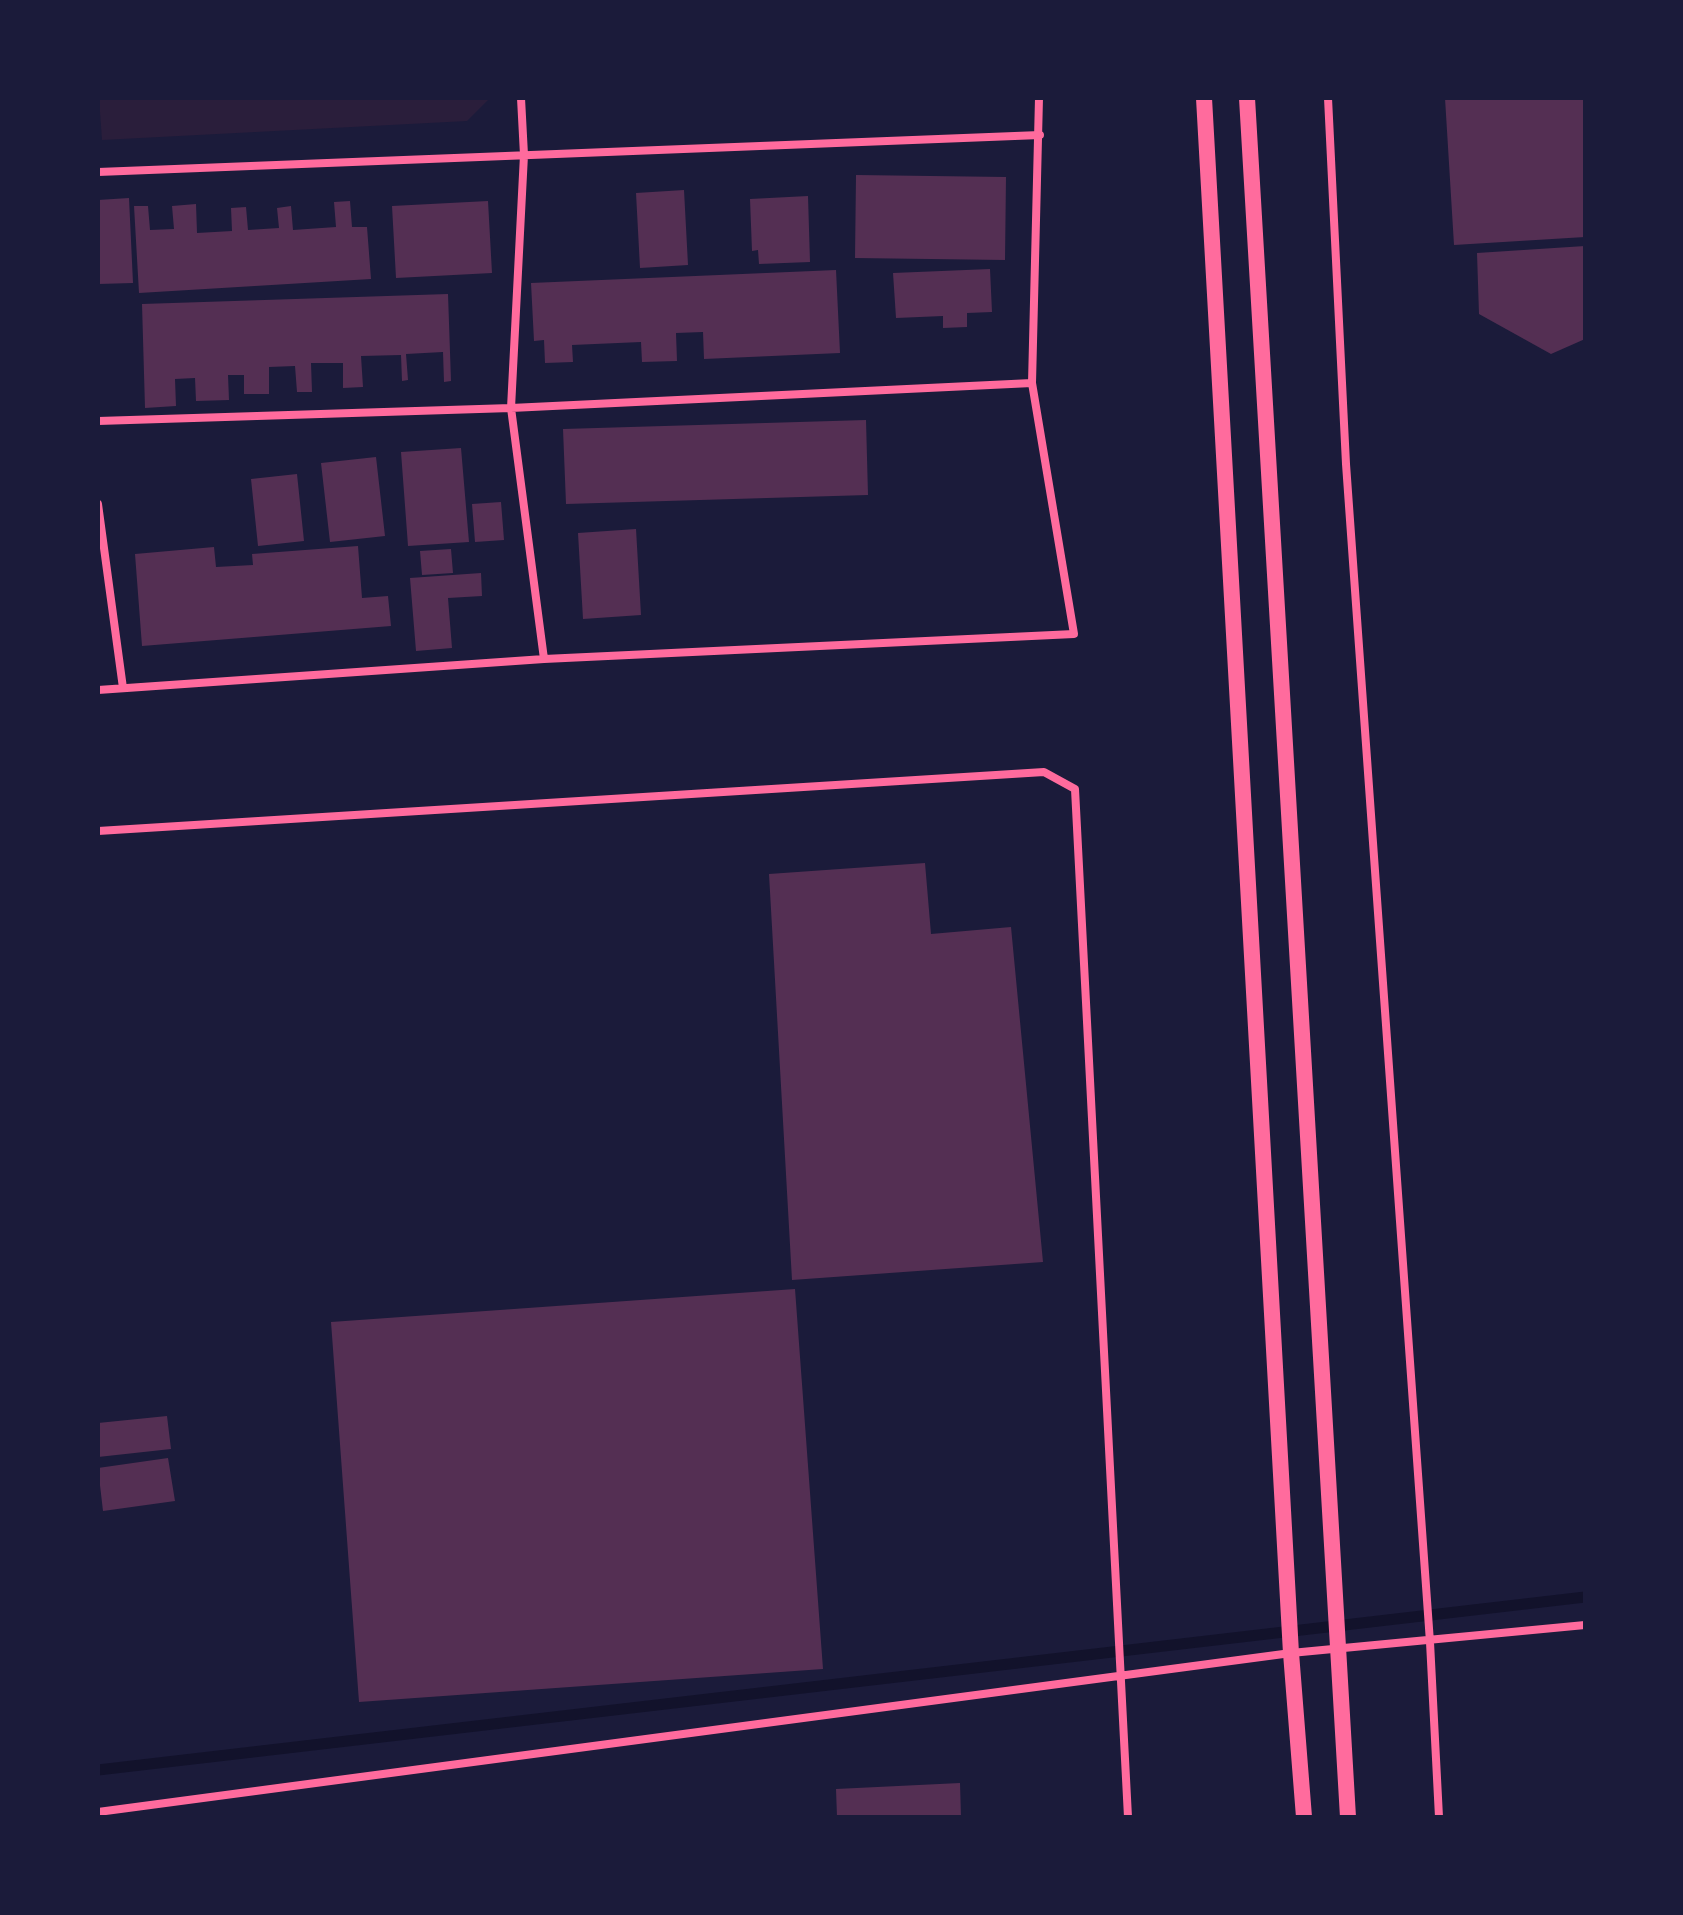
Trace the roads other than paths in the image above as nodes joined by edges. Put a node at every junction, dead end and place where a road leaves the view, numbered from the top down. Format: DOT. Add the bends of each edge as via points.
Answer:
graph roads {
  1 [pos="521,98"];
  2 [pos="1039,98"];
  3 [pos="1204,98"];
  4 [pos="1247,98"];
  5 [pos="1328,98"];
  6 [pos="1040,135"];
  7 [pos="524,155"];
  8 [pos="98,172"];
  9 [pos="1032,383"];
  10 [pos="511,408"];
  11 [pos="98,421"];
  12 [pos="98,504"];
  13 [pos="544,659"];
  14 [pos="123,688"];
  15 [pos="98,690"];
  16 [pos="98,831"];
  17 [pos="1585,1625"];
  18 [pos="1430,1642"];
  19 [pos="1336,1649"];
  20 [pos="1291,1653"];
  21 [pos="1120,1677"];
  22 [pos="98,1812"];
  23 [pos="1128,1817"];
  24 [pos="1304,1817"];
  25 [pos="1348,1817"];
  26 [pos="1439,1817"];
  1 -- 7 [label="street"];
  2 -- 6 [label="street"];
  3 -- 20 [label="main road"];
  4 -- 19 [label="main road"];
  5 -- 18 [label="street" via="1346,464"];
  6 -- 7 [label="street"];
  6 -- 9 [label="street"];
  7 -- 8 [label="street"];
  7 -- 10 [label="street"];
  9 -- 10 [label="street"];
  9 -- 13 [label="street" via="1074,634"];
  10 -- 11 [label="street"];
  10 -- 13 [label="street"];
  12 -- 14 [label="street"];
  13 -- 14 [label="street"];
  14 -- 15 [label="street"];
  16 -- 21 [label="street" via="1044,772 1075,789"];
  17 -- 18 [label="street"];
  18 -- 19 [label="street"];
  18 -- 26 [label="street"];
  19 -- 20 [label="street"];
  19 -- 25 [label="main road"];
  20 -- 21 [label="street"];
  20 -- 24 [label="main road"];
  21 -- 22 [label="street"];
  21 -- 23 [label="street"];
}
